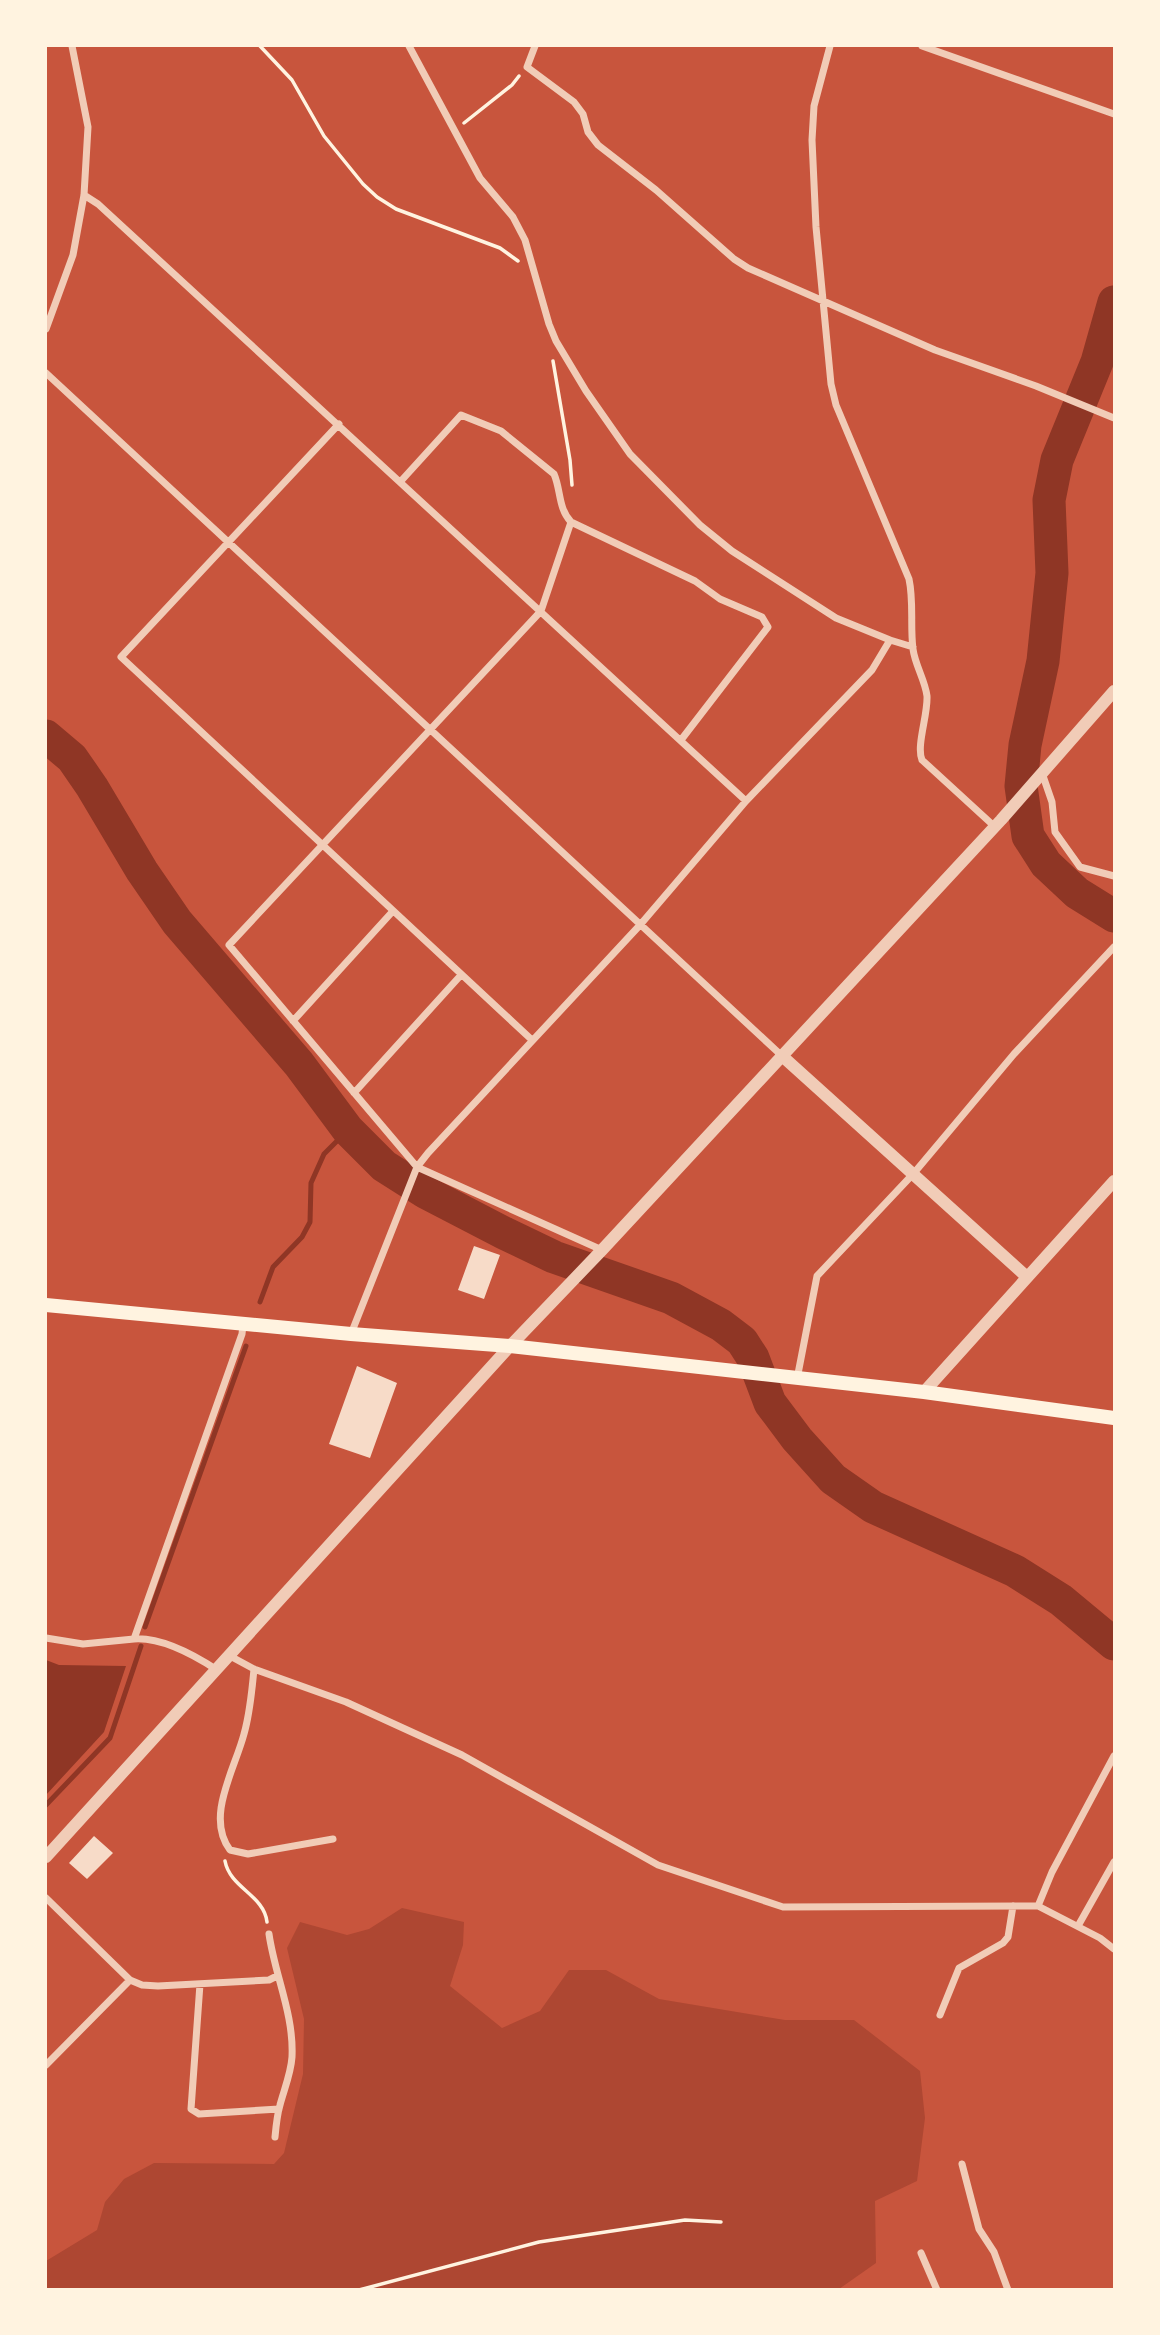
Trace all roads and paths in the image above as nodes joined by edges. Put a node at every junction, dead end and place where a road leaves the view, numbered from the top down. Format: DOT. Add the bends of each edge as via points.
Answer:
graph roads {
  1 [pos="72,46"];
  2 [pos="260,46"];
  3 [pos="410,46"];
  4 [pos="535,46"];
  5 [pos="830,46"];
  6 [pos="922,46"];
  7 [pos="527,67"];
  8 [pos="1115,114"];
  9 [pos="453,131"];
  10 [pos="84,195"];
  11 [pos="534,272"];
  12 [pos="824,300"];
  13 [pos="46,329"];
  14 [pos="556,341"];
  15 [pos="46,373"];
  16 [pos="1115,418"];
  17 [pos="339,424"];
  18 [pos="401,481"];
  19 [pos="572,487"];
  20 [pos="571,522"];
  21 [pos="227,541"];
  22 [pos="541,611"];
  23 [pos="890,640"];
  24 [pos="913,648"];
  25 [pos="1115,691"];
  26 [pos="430,730"];
  27 [pos="681,740"];
  28 [pos="1040,774"];
  29 [pos="746,801"];
  30 [pos="997,823"];
  31 [pos="322,845"];
  32 [pos="1115,876"];
  33 [pos="393,911"];
  34 [pos="640,925"];
  35 [pos="1115,947"];
  36 [pos="461,975"];
  37 [pos="293,1021"];
  38 [pos="532,1040"];
  39 [pos="781,1055"];
  40 [pos="354,1093"];
  41 [pos="417,1167"];
  42 [pos="914,1173"];
  43 [pos="1115,1181"];
  44 [pos="599,1253"];
  45 [pos="1027,1277"];
  46 [pos="46,1305"];
  47 [pos="243,1325"];
  48 [pos="351,1334"];
  49 [pos="510,1346"];
  50 [pos="797,1379"];
  51 [pos="924,1392"];
  52 [pos="1115,1418"];
  53 [pos="46,1637"];
  54 [pos="134,1639"];
  55 [pos="230,1656"];
  56 [pos="254,1669"];
  57 [pos="217,1670"];
  58 [pos="1115,1756"];
  59 [pos="333,1839"];
  60 [pos="230,1850"];
  61 [pos="46,1857"];
  62 [pos="1115,1862"];
  63 [pos="46,1898"];
  64 [pos="1013,1906"];
  65 [pos="1038,1906"];
  66 [pos="1078,1926"];
  67 [pos="269,1934"];
  68 [pos="1115,1949"];
  69 [pos="277,1976"];
  70 [pos="130,1980"];
  71 [pos="200,1984"];
  72 [pos="940,2015"];
  73 [pos="46,2065"];
  74 [pos="279,2109"];
  75 [pos="275,2137"];
  76 [pos="962,2164"];
  77 [pos="721,2222"];
  78 [pos="921,2253"];
  79 [pos="359,2290"];
  80 [pos="937,2290"];
  81 [pos="1008,2290"];
  1 -- 10 [label="street" via="88,127"];
  2 -- 11 [label="path" via="292,80 324,136 377,197 396,209 500,248"];
  3 -- 9 [label="street"];
  4 -- 7 [label="street"];
  5 -- 12 [label="street" via="814,106 813,140"];
  6 -- 8 [label="street"];
  7 -- 9 [label="path" via="512,85"];
  7 -- 12 [label="street" via="574,102 598,145 734,259"];
  9 -- 11 [label="street" via="480,178 513,217"];
  10 -- 13 [label="street" via="73,255"];
  10 -- 17 [label="street"];
  11 -- 14 [label="street"];
  12 -- 16 [label="street" via="935,349"];
  12 -- 24 [label="street" via="836,405 909,579"];
  14 -- 19 [label="path" via="552,368"];
  14 -- 23 [label="street" via="630,454 700,525 835,618"];
  15 -- 21 [label="street"];
  17 -- 18 [label="street"];
  17 -- 21 [label="street"];
  18 -- 20 [label="street" via="461,415 501,431 554,474 561,508"];
  18 -- 22 [label="street"];
  20 -- 22 [label="street"];
  20 -- 27 [label="street" via="695,581 720,599 761,617 768,627"];
  21 -- 26 [label="street"];
  21 -- 31 [label="street" via="121,657"];
  22 -- 26 [label="street"];
  22 -- 27 [label="street"];
  23 -- 24 [label="street"];
  23 -- 29 [label="street" via="873,670"];
  24 -- 30 [label="street" via="927,696 919,753 922,760"];
  25 -- 28 [label="street"];
  26 -- 31 [label="street"];
  26 -- 34 [label="street"];
  27 -- 29 [label="street"];
  28 -- 30 [label="street"];
  28 -- 32 [label="street" via="1052,802 1055,832 1080,867"];
  29 -- 34 [label="street"];
  30 -- 39 [label="street"];
  31 -- 33 [label="street"];
  31 -- 37 [label="street" via="229,946"];
  33 -- 36 [label="street"];
  33 -- 37 [label="street"];
  34 -- 38 [label="street"];
  34 -- 39 [label="street"];
  35 -- 42 [label="street" via="1014,1054"];
  36 -- 38 [label="street"];
  36 -- 40 [label="street"];
  37 -- 40 [label="street"];
  38 -- 41 [label="street"];
  39 -- 42 [label="street"];
  39 -- 44 [label="street"];
  40 -- 41 [label="street"];
  41 -- 44 [label="street"];
  41 -- 48 [label="street"];
  42 -- 45 [label="street"];
  42 -- 50 [label="street" via="817,1276"];
  43 -- 45 [label="street"];
  44 -- 49 [label="street"];
  45 -- 51 [label="street"];
  46 -- 47 [label="main road"];
  47 -- 48 [label="main road"];
  47 -- 54 [label="street"];
  48 -- 49 [label="main road"];
  49 -- 50 [label="main road"];
  49 -- 55 [label="street"];
  50 -- 51 [label="main road"];
  51 -- 52 [label="main road"];
  53 -- 54 [label="street" via="83,1643"];
  54 -- 57 [label="street" via="153,1640"];
  55 -- 56 [label="street"];
  55 -- 57 [label="street"];
  56 -- 60 [label="street" via="244,1737 223,1799 220,1827"];
  56 -- 64 [label="street" via="346,1702 462,1755 658,1866 783,1907"];
  57 -- 61 [label="street"];
  58 -- 65 [label="street"];
  59 -- 60 [label="street" via="247,1854"];
  60 -- 67 [label="path" via="227,1868 261,1905"];
  62 -- 66 [label="street"];
  63 -- 70 [label="street"];
  64 -- 65 [label="street"];
  64 -- 72 [label="street" via="1008,1937 959,1968"];
  65 -- 66 [label="street"];
  66 -- 68 [label="street"];
  67 -- 69 [label="street"];
  69 -- 71 [label="street"];
  69 -- 74 [label="street" via="289,2010 292,2048"];
  70 -- 71 [label="street" via="158,1986"];
  70 -- 73 [label="street"];
  71 -- 74 [label="street" via="191,2109 199,2114"];
  74 -- 75 [label="street"];
  76 -- 81 [label="street" via="979,2229 994,2252"];
  77 -- 79 [label="path" via="685,2220 538,2242"];
  78 -- 80 [label="street"];
}
